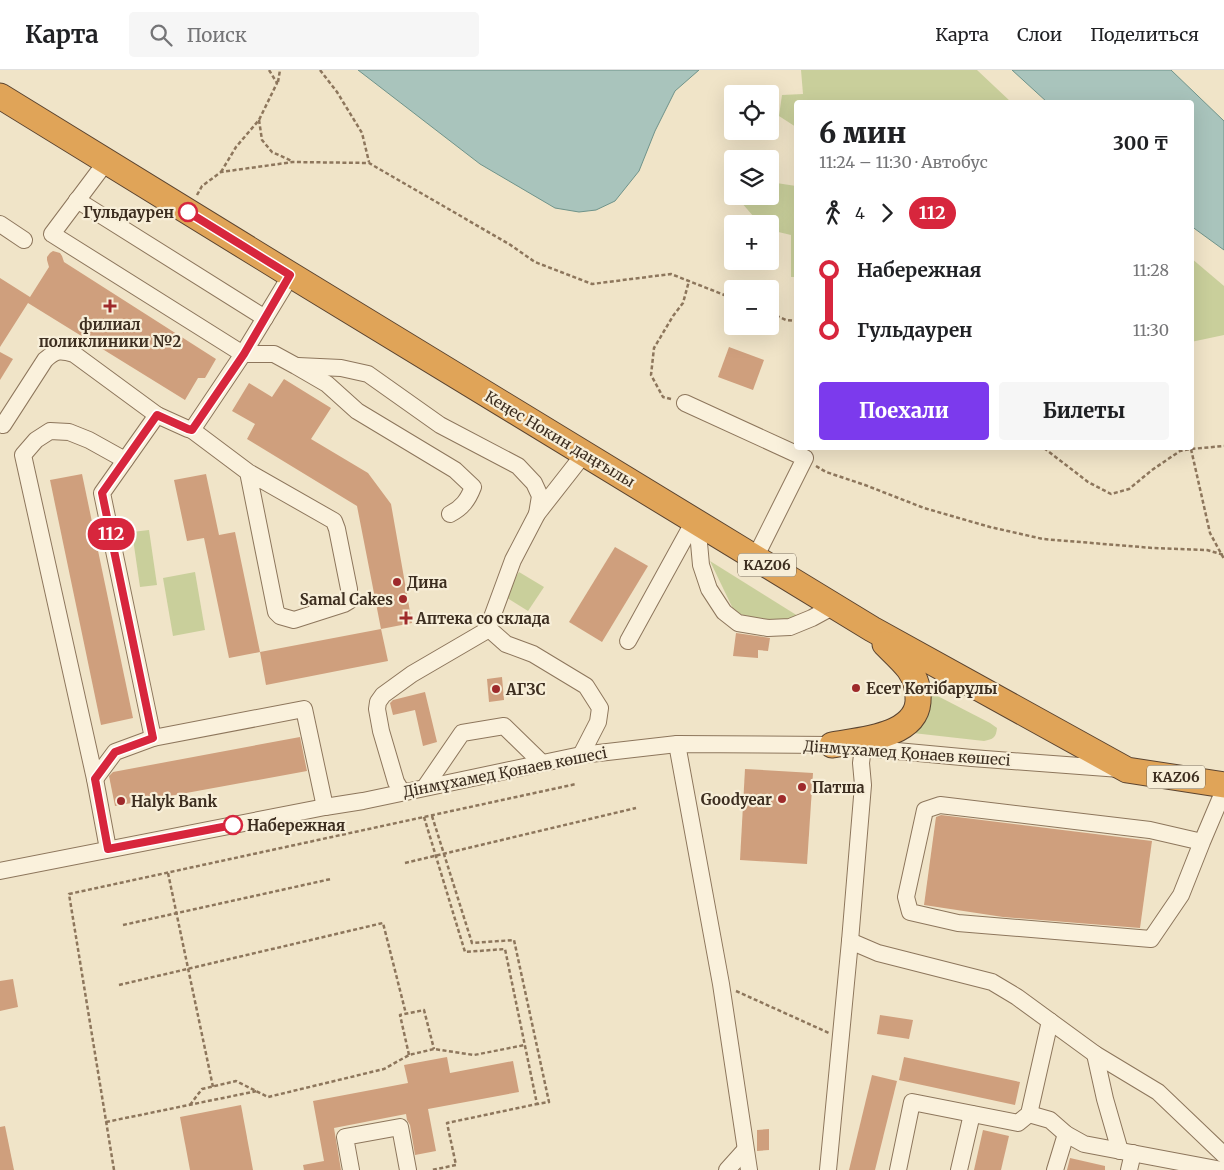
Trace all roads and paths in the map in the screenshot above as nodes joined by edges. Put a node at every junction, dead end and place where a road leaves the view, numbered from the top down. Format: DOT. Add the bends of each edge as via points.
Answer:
graph roads {
  1 [pos="269,70"];
  2 [pos="280,70"];
  3 [pos="320,70"];
  4 [pos="277,83"];
  5 [pos="0,96"];
  6 [pos="258,120"];
  7 [pos="106,162"];
  8 [pos="294,162"];
  9 [pos="370,163"];
  10 [pos="221,172"];
  11 [pos="77,200"];
  12 [pos="188,212"];
  13 [pos="0,224"];
  14 [pos="24,240"];
  15 [pos="290,275"];
  16 [pos="689,281"];
  17 [pos="724,295"];
  18 [pos="779,317"];
  19 [pos="265,318"];
  20 [pos="794,321"];
  21 [pos="244,354"];
  22 [pos="296,366"];
  23 [pos="685,403"];
  24 [pos="157,415"];
  25 [pos="3,425"];
  26 [pos="192,430"];
  27 [pos="1224,446"];
  28 [pos="1194,448"];
  29 [pos="1047,450"];
  30 [pos="1184,450"];
  31 [pos="1191,450"];
  32 [pos="584,454"];
  33 [pos="804,458"];
  34 [pos="125,460"];
  35 [pos="248,472"];
  36 [pos="450,514"];
  37 [pos="537,514"];
  38 [pos="698,523"];
  39 [pos="1223,555"];
  40 [pos="756,558"];
  41 [pos="1224,559"];
  42 [pos="834,606"];
  43 [pos="488,628"];
  44 [pos="872,629"];
  45 [pos="628,642"];
  46 [pos="153,738"];
  47 [pos="677,744"];
  48 [pos="832,745"];
  49 [pos="864,748"];
  50 [pos="582,755"];
  51 [pos="542,763"];
  52 [pos="1127,770"];
  53 [pos="95,779"];
  54 [pos="576,784"];
  55 [pos="1224,784"];
  56 [pos="425,787"];
  57 [pos="1224,790"];
  58 [pos="402,792"];
  59 [pos="325,807"];
  60 [pos="636,808"];
  61 [pos="432,816"];
  62 [pos="424,817"];
  63 [pos="1202,842"];
  64 [pos="108,849"];
  65 [pos="444,854"];
  66 [pos="436,856"];
  67 [pos="405,863"];
  68 [pos="0,871"];
  69 [pos="168,873"];
  70 [pos="331,879"];
  71 [pos="176,914"];
  72 [pos="123,925"];
  73 [pos="850,941"];
  74 [pos="188,969"];
  75 [pos="721,984"];
  76 [pos="119,985"];
  77 [pos="406,1014"];
  78 [pos="1050,1021"];
  79 [pos="840,1038"];
  80 [pos="525,1045"];
  81 [pos="434,1049"];
  82 [pos="1095,1054"];
  83 [pos="409,1055"];
  84 [pos="213,1087"];
  85 [pos="257,1091"];
  86 [pos="537,1104"];
  87 [pos="190,1105"];
  88 [pos="972,1114"];
  89 [pos="1029,1114"];
  90 [pos="106,1122"];
  91 [pos="1066,1134"];
  92 [pos="745,1150"];
  93 [pos="1127,1152"];
  94 [pos="1224,1154"];
  95 [pos="114,1170"];
  96 [pos="352,1170"];
  97 [pos="408,1170"];
  98 [pos="432,1170"];
  99 [pos="726,1170"];
  100 [pos="749,1170"];
  101 [pos="828,1170"];
  102 [pos="898,1170"];
  103 [pos="959,1170"];
  104 [pos="1055,1170"];
  105 [pos="1129,1170"];
  106 [pos="1222,1170"];
  1 -- 4 [label="path"];
  2 -- 4 [label="path"];
  3 -- 9 [label="path" via="362,133"];
  4 -- 6 [label="path"];
  5 -- 7 [label="highway, Кеңес Нокин даңғылы / KАZ06"];
  6 -- 8 [label="path" via="262,140 272,152"];
  6 -- 10 [label="path"];
  7 -- 11 [label="street"];
  7 -- 12 [label="highway, Кеңес Нокин даңғылы / KАZ06"];
  8 -- 9 [label="path"];
  8 -- 10 [label="path"];
  9 -- 16 [label="path" via="535,262 592,284 671,274"];
  10 -- 12 [label="path" via="202,186"];
  11 -- 19 [label="street"];
  11 -- 21 [label="street" via="52,234"];
  12 -- 15 [label="highway, Кеңес Нокин даңғылы / KАZ06"];
  13 -- 14 [label="street"];
  15 -- 19 [label="street"];
  15 -- 32 [label="highway, Кеңес Нокин даңғылы / KАZ06"];
  16 -- 17 [label="path"];
  16 -- 23 [label="path" via="683,303 654,348 651,376 663,397"];
  18 -- 20 [label="path"];
  19 -- 21 [label="street"];
  21 -- 22 [label="street" via="274,354"];
  21 -- 26 [label="street"];
  22 -- 36 [label="street" via="327,384 357,410 455,470 473,487 459,510"];
  22 -- 37 [label="street" via="341,368 368,374 440,425 518,466 534,483 540,496"];
  23 -- 33 [label="street"];
  24 -- 25 [label="street" via="74,354 63,351 53,352 45,360"];
  24 -- 26 [label="street"];
  24 -- 34 [label="street"];
  26 -- 35 [label="street"];
  27 -- 28 [label="path"];
  29 -- 30 [label="path" via="1088,482 1111,494 1129,489"];
  31 -- 39 [label="path" via="1210,532"];
  32 -- 37 [label="street"];
  32 -- 38 [label="highway, Кеңес Нокин даңғылы / KАZ06"];
  33 -- 39 [label="path" via="826,472 924,508 990,527 1043,538 1207,550"];
  33 -- 40 [label="street"];
  34 -- 46 [label="street" via="102,493"];
  34 -- 53 [label="street" via="69,432 50,431 36,440 24,455"];
  35 -- 35 [label="street" via="334,521 350,601 294,620 276,612"];
  37 -- 43 [label="street" via="514,560"];
  38 -- 40 [label="highway, Кеңес Нокин даңғылы / KАZ06"];
  38 -- 42 [label="street" via="701,565 709,589 724,612 738,624 790,627"];
  38 -- 45 [label="street"];
  39 -- 41 [label="path"];
  40 -- 42 [label="highway, Кеңес Нокин даңғылы / KАZ06"];
  42 -- 44 [label="highway, Кеңес Нокин даңғылы / KАZ06"];
  43 -- 50 [label="street" via="506,644 533,654 586,686 600,708 598,722"];
  43 -- 58 [label="street" via="412,674 378,702 381,732"];
  44 -- 48 [label="highway" via="913,676 919,692 916,712 906,724 890,733"];
  44 -- 52 [label="highway, Кеңес Нокин даңғылы / KАZ06"];
  46 -- 53 [label="street" via="115,752"];
  46 -- 59 [label="street" via="304,709"];
  47 -- 48 [label="street, Дінмұхамед Қонаев көшесі"];
  47 -- 50 [label="street, Дінмұхамед Қонаев көшесі"];
  47 -- 75 [label="street"];
  48 -- 49 [label="street, Дінмұхамед Қонаев көшесі"];
  49 -- 52 [label="street, Дінмұхамед Қонаев көшесі"];
  49 -- 73 [label="street" via="861,763 864,785"];
  50 -- 51 [label="street, Дінмұхамед Қонаев көшесі"];
  51 -- 56 [label="street, Дінмұхамед Қонаев көшесі"];
  51 -- 56 [label="street" via="504,726 462,733"];
  52 -- 55 [label="highway, Дінмұхамед Қонаев көшесі / KАZ06"];
  53 -- 64 [label="street"];
  54 -- 61 [label="path"];
  56 -- 58 [label="street, Дінмұхамед Қонаев көшесі"];
  57 -- 63 [label="street"];
  58 -- 59 [label="street, Дінмұхамед Қонаев көшесі"];
  59 -- 64 [label="street, Дінмұхамед Қонаев көшесі"];
  60 -- 65 [label="path"];
  61 -- 62 [label="path"];
  61 -- 65 [label="path"];
  62 -- 66 [label="path"];
  62 -- 69 [label="path"];
  63 -- 63 [label="street" via="1150,830 940,805 925,810 906,897 910,912 958,923 1151,939 1181,895"];
  64 -- 68 [label="street, Дінмұхамед Қонаев көшесі"];
  65 -- 66 [label="path"];
  65 -- 86 [label="path" via="472,943 514,940 549,1102"];
  66 -- 67 [label="path"];
  66 -- 80 [label="path" via="465,952 505,949"];
  69 -- 71 [label="path"];
  69 -- 90 [label="path" via="69,894"];
  70 -- 71 [label="path"];
  71 -- 72 [label="path"];
  71 -- 74 [label="path"];
  73 -- 78 [label="street" via="878,953 992,982"];
  73 -- 79 [label="street"];
  74 -- 76 [label="path"];
  74 -- 77 [label="path" via="383,923"];
  74 -- 84 [label="path"];
  75 -- 79 [label="path"];
  75 -- 92 [label="street"];
  77 -- 81 [label="path" via="424,1010"];
  77 -- 83 [label="path" via="400,1015"];
  78 -- 82 [label="street"];
  78 -- 89 [label="street"];
  79 -- 101 [label="street"];
  80 -- 81 [label="path" via="474,1055"];
  80 -- 86 [label="path"];
  81 -- 83 [label="path"];
  82 -- 93 [label="street" via="1105,1099"];
  82 -- 94 [label="street" via="1158,1092"];
  83 -- 85 [label="path" via="384,1069 268,1096"];
  84 -- 85 [label="path" via="236,1081"];
  84 -- 87 [label="path" via="202,1089"];
  85 -- 87 [label="path"];
  86 -- 98 [label="path" via="447,1123 456,1165"];
  87 -- 90 [label="path"];
  88 -- 89 [label="street" via="1018,1123"];
  88 -- 102 [label="street" via="912,1102"];
  88 -- 103 [label="street"];
  89 -- 91 [label="street" via="1050,1120"];
  90 -- 95 [label="path"];
  91 -- 93 [label="street" via="1084,1144"];
  91 -- 104 [label="street"];
  92 -- 99 [label="street"];
  92 -- 100 [label="street"];
  93 -- 105 [label="street"];
  93 -- 106 [label="street"];
  96 -- 97 [label="street" via="345,1137 400,1127"];
}
